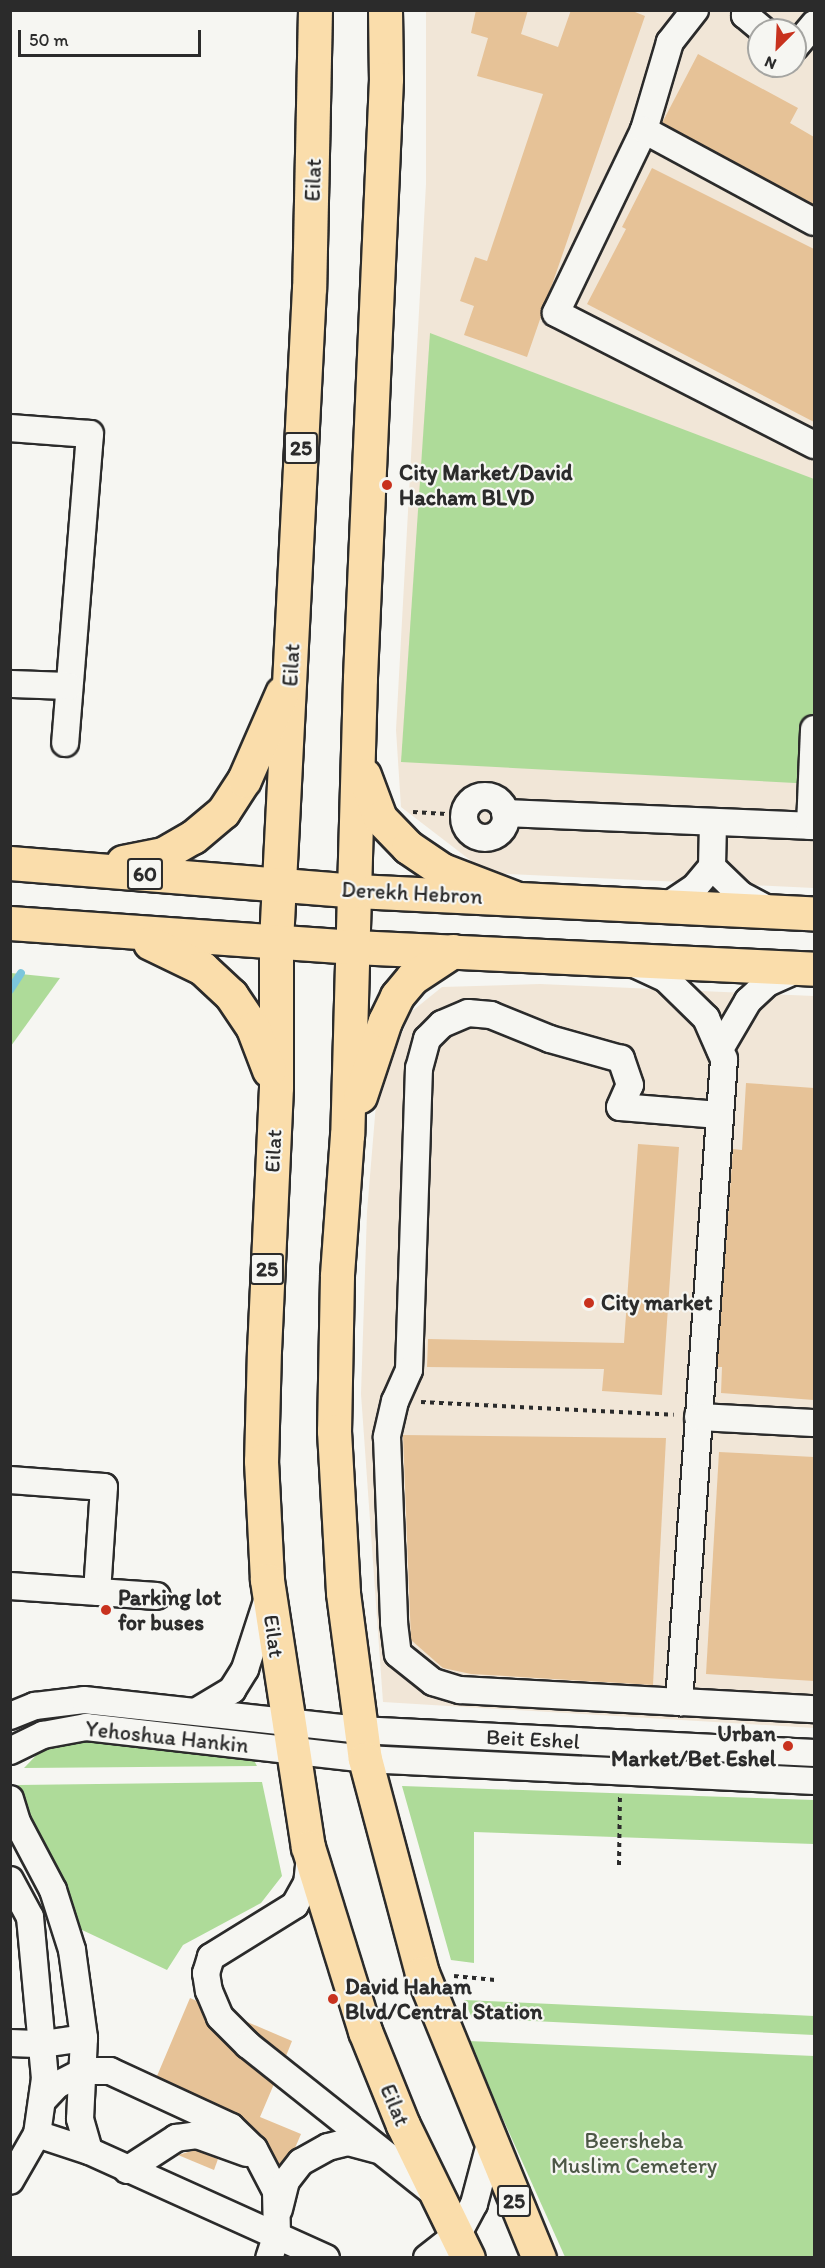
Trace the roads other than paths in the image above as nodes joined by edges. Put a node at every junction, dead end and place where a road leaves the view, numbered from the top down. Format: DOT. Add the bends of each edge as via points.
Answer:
graph roads {
  1 [pos="315,10"];
  2 [pos="385,10"];
  3 [pos="695,10"];
  4 [pos="644,130"];
  5 [pos="814,222"];
  6 [pos="10,428"];
  7 [pos="814,445"];
  8 [pos="290,674"];
  9 [pos="10,684"];
  10 [pos="69,686"];
  11 [pos="814,729"];
  12 [pos="359,732"];
  13 [pos="65,743"];
  14 [pos="463,815"];
  15 [pos="713,822"];
  16 [pos="812,826"];
  17 [pos="10,863"];
  18 [pos="712,867"];
  19 [pos="88,869"];
  20 [pos="279,885"];
  21 [pos="356,891"];
  22 [pos="515,898"];
  23 [pos="667,906"];
  24 [pos="772,911"];
  25 [pos="814,914"];
  26 [pos="10,923"];
  27 [pos="120,932"];
  28 [pos="276,942"];
  29 [pos="354,947"];
  30 [pos="453,951"];
  31 [pos="622,959"];
  32 [pos="808,968"];
  33 [pos="720,1049"];
  34 [pos="276,1087"];
  35 [pos="719,1115"];
  36 [pos="347,1135"];
  37 [pos="698,1417"];
  38 [pos="814,1423"];
  39 [pos="10,1480"];
  40 [pos="10,1586"];
  41 [pos="97,1592"];
  42 [pos="157,1596"];
  43 [pos="269,1596"];
  44 [pos="679,1702"];
  45 [pos="814,1709"];
  46 [pos="199,1710"];
  47 [pos="10,1716"];
  48 [pos="289,1736"];
  49 [pos="362,1744"];
  50 [pos="18,1747"];
  51 [pos="814,1753"];
  52 [pos="10,1763"];
  53 [pos="814,1781"];
  54 [pos="10,1799"];
  55 [pos="310,1856"];
  56 [pos="10,1880"];
  57 [pos="84,2038"];
  58 [pos="10,2043"];
  59 [pos="43,2044"];
  60 [pos="84,2071"];
  61 [pos="43,2100"];
  62 [pos="37,2134"];
  63 [pos="490,2144"];
  64 [pos="89,2151"];
  65 [pos="393,2159"];
  66 [pos="263,2163"];
  67 [pos="127,2170"];
  68 [pos="10,2181"];
  69 [pos="435,2194"];
  70 [pos="275,2235"];
  71 [pos="463,2246"];
  72 [pos="326,2258"];
  73 [pos="427,2258"];
  74 [pos="539,2258"];
  1 -- 8 [label="main road, Eilat / 25" via="309,288"];
  2 -- 12 [label="main road, 25" via="380,244"];
  3 -- 4 [label="lane" via="670,42"];
  4 -- 5 [label="lane"];
  4 -- 7 [label="lane" via="556,313"];
  6 -- 10 [label="lane" via="90,434"];
  8 -- 19 [label="main road" via="244,780 223,812 193,837 163,854"];
  8 -- 20 [label="main road, Eilat / 25"];
  9 -- 10 [label="lane"];
  10 -- 13 [label="lane"];
  11 -- 16 [label="lane"];
  12 -- 21 [label="main road, 25"];
  12 -- 22 [label="main road" via="365,778 376,809 408,847 442,870"];
  14 -- 15 [label="lane" via="470,802 483,796 498,800 506,813"];
  15 -- 16 [label="lane"];
  15 -- 18 [label="lane"];
  17 -- 19 [label="main road, Derekh Hebron / 60"];
  18 -- 23 [label="lane" via="695,887"];
  18 -- 24 [label="lane" via="741,895"];
  19 -- 20 [label="main road, Derekh Hebron / 60"];
  20 -- 21 [label="main road, Derekh Hebron / 60"];
  20 -- 28 [label="main road, Eilat / 25"];
  21 -- 22 [label="main road, Derekh Hebron"];
  21 -- 29 [label="main road, 25"];
  22 -- 23 [label="main road, Derekh Hebron"];
  23 -- 24 [label="main road, Derekh Hebron"];
  24 -- 25 [label="main road, Derekh Hebron"];
  26 -- 27 [label="main road"];
  27 -- 28 [label="main road"];
  27 -- 34 [label="main road" via="174,951 202,968 231,994 253,1028"];
  28 -- 29 [label="main road"];
  28 -- 34 [label="main road, Eilat / 25"];
  29 -- 30 [label="main road"];
  29 -- 36 [label="main road, 25"];
  30 -- 31 [label="main road"];
  30 -- 36 [label="main road" via="412,978 397,996"];
  31 -- 32 [label="main road"];
  31 -- 33 [label="lane" via="675,987 706,1018"];
  32 -- 33 [label="lane" via="767,983 740,1012"];
  33 -- 35 [label="lane" via="723,1059"];
  34 -- 43 [label="main road, Eilat / 25" via="261,1461"];
  35 -- 37 [label="lane"];
  35 -- 44 [label="lane" via="620,1107 630,1085 621,1059 594,1048 550,1039 491,1015 468,1012 442,1024 428,1039 419,1068 409,1370 395,1401 387,1437 398,1654 433,1682 460,1690"];
  36 -- 49 [label="main road, 25" via="337,1276 334,1431 343,1593"];
  37 -- 38 [label="lane"];
  37 -- 44 [label="lane"];
  39 -- 41 [label="lane" via="104,1487"];
  40 -- 41 [label="lane"];
  41 -- 42 [label="lane"];
  43 -- 46 [label="lane" via="245,1669 232,1690"];
  43 -- 48 [label="main road, Eilat / 25"];
  44 -- 45 [label="lane"];
  46 -- 47 [label="lane, Yehoshua Hankin" via="64,1700"];
  46 -- 48 [label="lane, Yehoshua Hankin"];
  48 -- 49 [label="lane"];
  48 -- 50 [label="lane, Yehoshua Hankin" via="86,1727 68,1728"];
  48 -- 55 [label="main road, Eilat / 25"];
  49 -- 51 [label="lane, Beit Eshel"];
  49 -- 53 [label="lane, Beit Eshel" via="621,1771"];
  49 -- 63 [label="main road, 25" via="422,1973"];
  50 -- 52 [label="lane"];
  54 -- 57 [label="lane" via="17,1822 53,1890 72,1950"];
  55 -- 65 [label="lane" via="307,1883 295,1905 211,1957 206,1973 208,1991 220,2017 248,2045"];
  55 -- 69 [label="main road, Eilat / 25" via="365,2031"];
  56 -- 59 [label="lane" via="30,1917"];
  57 -- 59 [label="lane"];
  57 -- 60 [label="lane"];
  58 -- 59 [label="lane"];
  59 -- 61 [label="lane"];
  60 -- 61 [label="lane" via="57,2085"];
  60 -- 64 [label="lane" via="80,2119"];
  60 -- 66 [label="lane" via="110,2071 231,2127"];
  61 -- 62 [label="lane"];
  62 -- 64 [label="lane"];
  62 -- 68 [label="lane"];
  63 -- 71 [label="lane"];
  63 -- 74 [label="main road, 25"];
  64 -- 67 [label="lane"];
  65 -- 69 [label="lane"];
  65 -- 70 [label="lane" via="348,2142 328,2146 301,2162 286,2181"];
  66 -- 67 [label="lane" via="225,2142 197,2135 176,2138"];
  66 -- 70 [label="lane" via="276,2191"];
  67 -- 70 [label="lane"];
  69 -- 71 [label="main road, Eilat / 25"];
  70 -- 72 [label="lane"];
  71 -- 73 [label="lane"];
}
